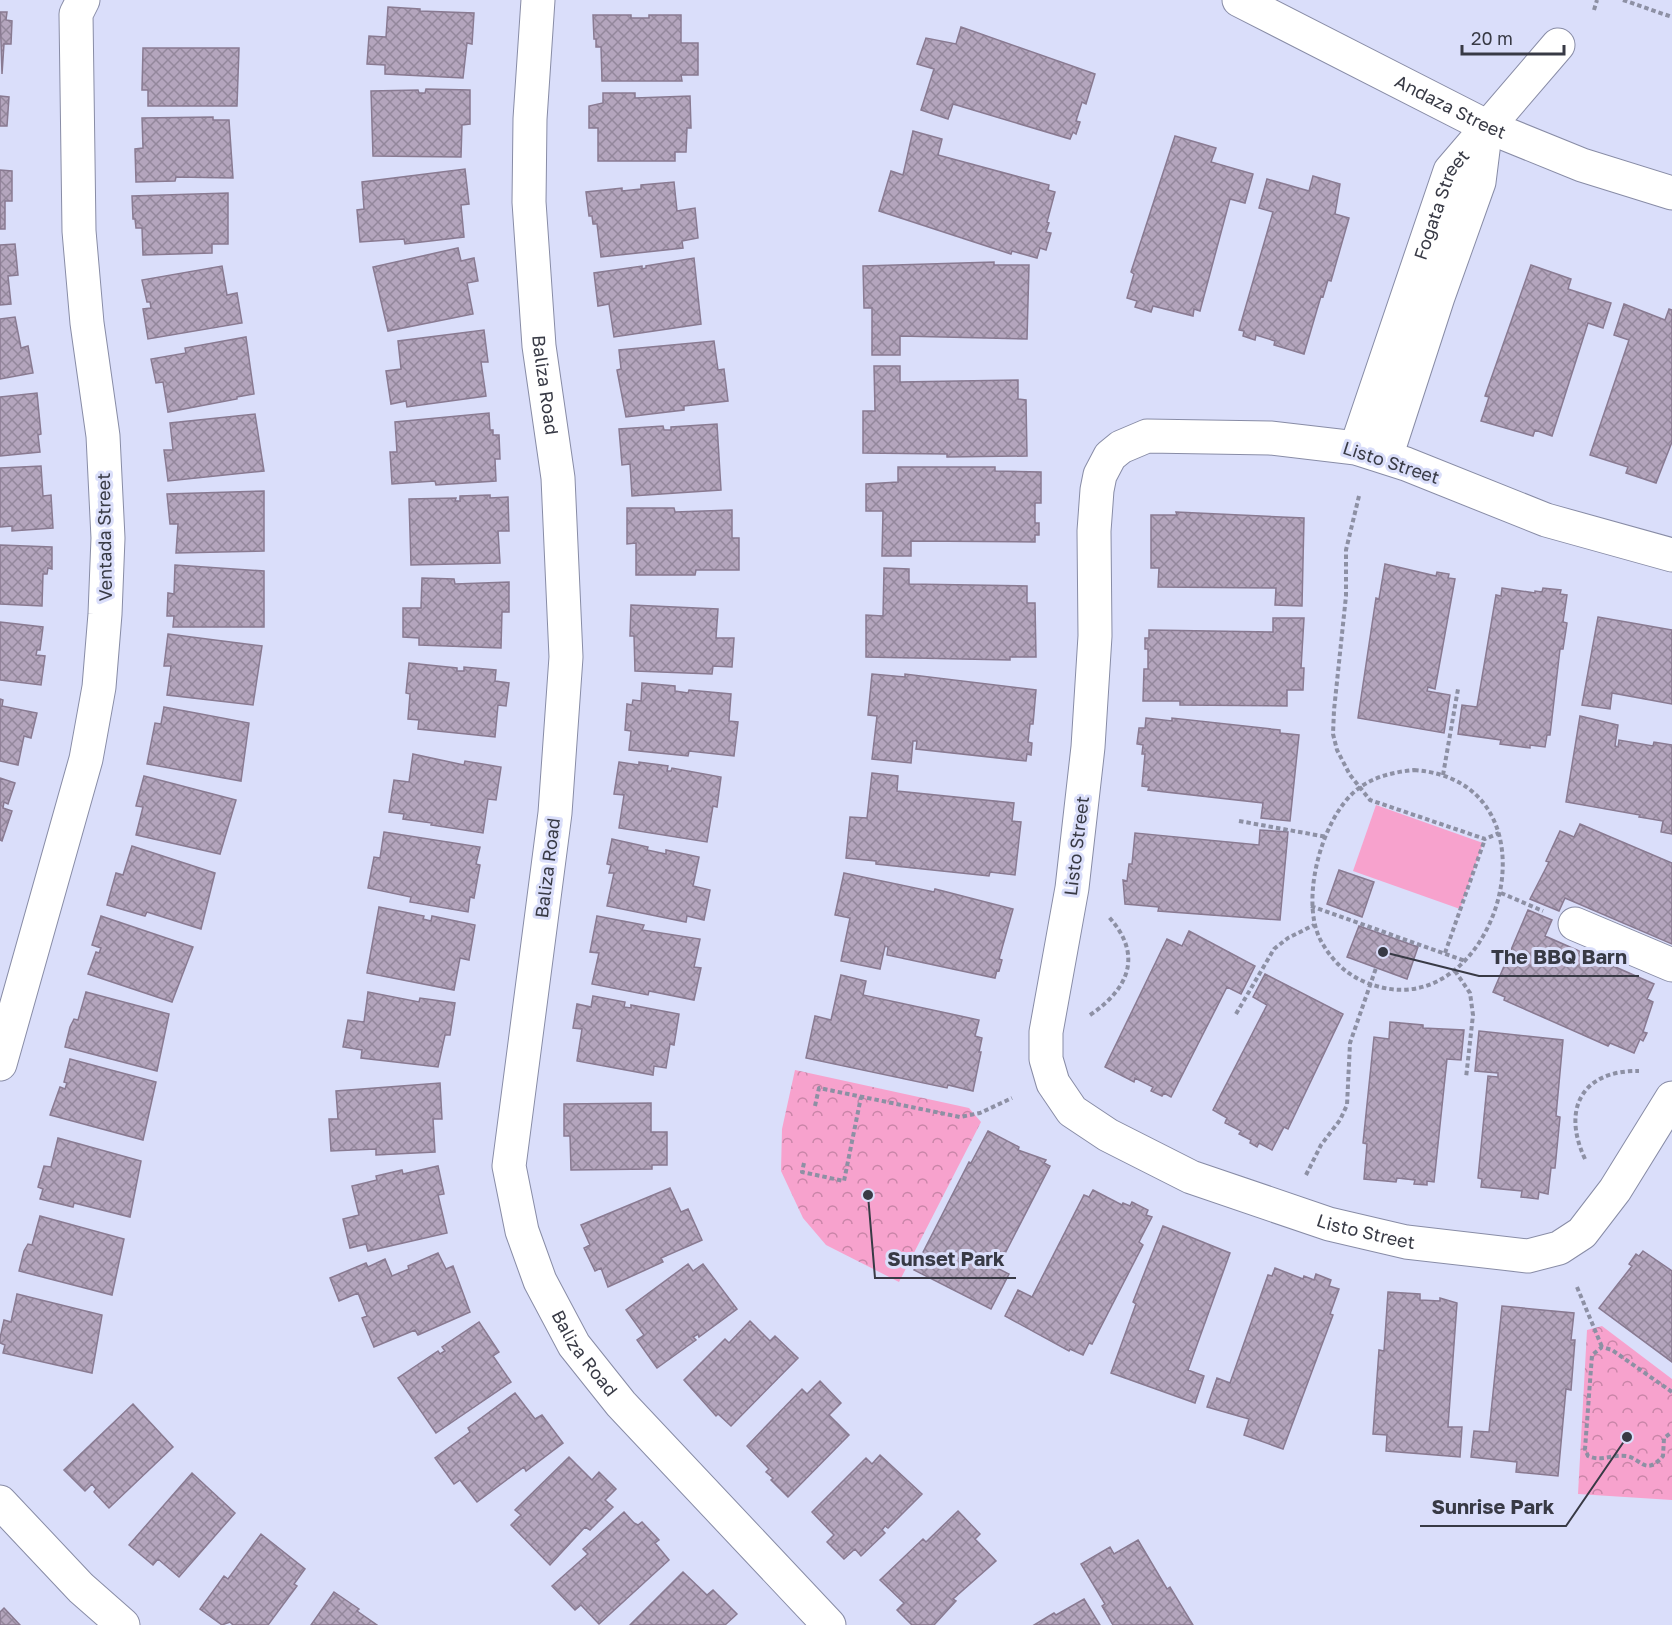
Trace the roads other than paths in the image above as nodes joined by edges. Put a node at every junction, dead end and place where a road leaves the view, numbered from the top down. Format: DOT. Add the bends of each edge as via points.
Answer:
graph roads {
  1 [pos="538,0"];
  2 [pos="1239,0"];
  3 [pos="80,7"];
  4 [pos="1558,45"];
  5 [pos="1486,126"];
  6 [pos="1672,193"];
  7 [pos="1371,453"];
  8 [pos="1672,555"];
  9 [pos="1575,924"];
  10 [pos="1672,965"];
  11 [pos="0,1064"];
  12 [pos="1672,1098"];
  13 [pos="0,1502"];
  14 [pos="123,1625"];
  15 [pos="829,1625"];
  1 -- 15 [label="street, Baliza Road" via="529,202 539,346 558,478 566,657 555,813 509,1166 522,1231 540,1281 574,1345 621,1404"];
  2 -- 5 [label="street, Andaza Street"];
  3 -- 11 [label="street, Ventada Street" via="79,231 103,436 108,538 105,614 99,687 86,759"];
  4 -- 5 [label="street, Fogata Street"];
  5 -- 6 [label="street, Andaza Street" via="1582,165"];
  5 -- 7 [label="street, Fogata Street" via="1450,171"];
  7 -- 8 [label="street, Listo Street" via="1546,520"];
  7 -- 12 [label="street, Listo Street" via="1270,438 1147,436 1110,456 1100,475 1094,531 1095,636 1088,747 1072,888 1046,1032 1046,1059 1053,1083 1072,1111 1108,1135 1191,1177 1259,1202 1406,1242 1528,1256 1541,1255 1571,1242 1589,1225"];
  9 -- 10 [label="street"];
  13 -- 14 [label="street" via="81,1588"];
}
